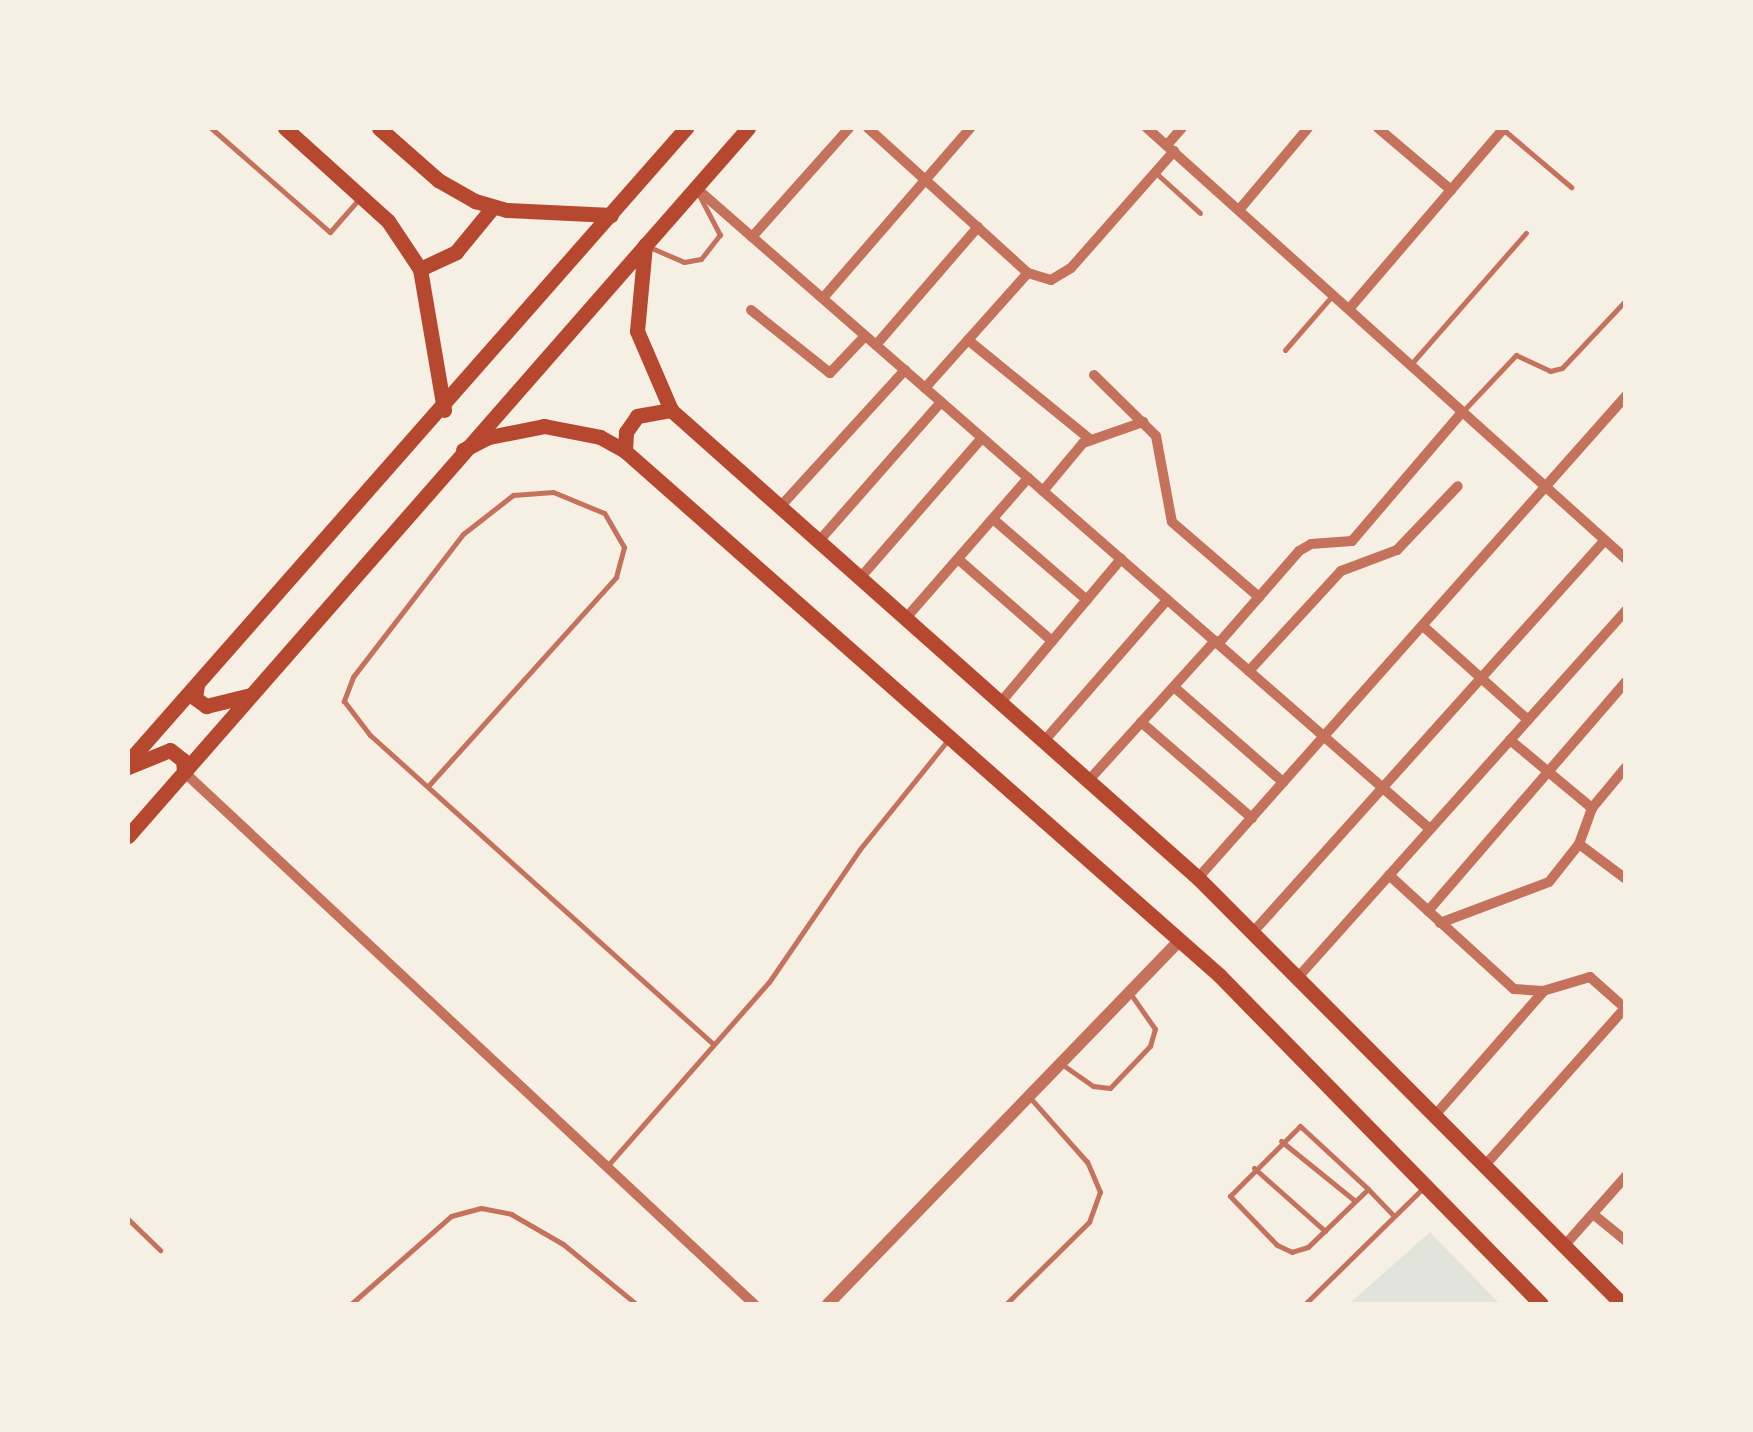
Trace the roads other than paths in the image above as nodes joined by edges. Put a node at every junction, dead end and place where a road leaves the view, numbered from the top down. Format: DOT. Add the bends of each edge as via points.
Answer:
graph roads {
  1 [pos="211,128"];
  2 [pos="284,128"];
  3 [pos="378,128"];
  4 [pos="686,128"];
  5 [pos="748,128"];
  6 [pos="850,128"];
  7 [pos="868,128"];
  8 [pos="970,128"];
  9 [pos="1148,128"];
  10 [pos="1182,128"];
  11 [pos="1308,128"];
  12 [pos="1378,128"];
  13 [pos="1503,128"];
  14 [pos="1170,148"];
  15 [pos="1155,172"];
  16 [pos="925,179"];
  17 [pos="695,187"];
  18 [pos="1570,187"];
  19 [pos="1450,190"];
  20 [pos="361,197"];
  21 [pos="493,207"];
  22 [pos="1239,210"];
  23 [pos="1200,213"];
  24 [pos="611,215"];
  25 [pos="978,227"];
  26 [pos="1526,233"];
  27 [pos="752,237"];
  28 [pos="645,245"];
  29 [pos="420,269"];
  30 [pos="1028,273"];
  31 [pos="1332,295"];
  32 [pos="822,298"];
  33 [pos="1626,300"];
  34 [pos="1349,309"];
  35 [pos="751,310"];
  36 [pos="865,336"];
  37 [pos="968,340"];
  38 [pos="876,345"];
  39 [pos="1284,350"];
  40 [pos="1410,365"];
  41 [pos="905,370"];
  42 [pos="1094,376"];
  43 [pos="925,388"];
  44 [pos="1626,396"];
  45 [pos="942,402"];
  46 [pos="444,410"];
  47 [pos="671,410"];
  48 [pos="1462,412"];
  49 [pos="1143,422"];
  50 [pos="982,438"];
  51 [pos="1090,439"];
  52 [pos="463,450"];
  53 [pos="624,451"];
  54 [pos="1028,478"];
  55 [pos="1458,486"];
  56 [pos="1548,486"];
  57 [pos="1043,492"];
  58 [pos="779,508"];
  59 [pos="992,519"];
  60 [pos="1605,540"];
  61 [pos="819,541"];
  62 [pos="1626,558"];
  63 [pos="958,559"];
  64 [pos="1121,559"];
  65 [pos="861,578"];
  66 [pos="1259,597"];
  67 [pos="1087,600"];
  68 [pos="1167,600"];
  69 [pos="1626,611"];
  70 [pos="906,618"];
  71 [pos="1423,626"];
  72 [pos="1052,641"];
  73 [pos="1216,643"];
  74 [pos="1249,671"];
  75 [pos="1481,678"];
  76 [pos="198,681"];
  77 [pos="1626,682"];
  78 [pos="1174,687"];
  79 [pos="251,695"];
  80 [pos="1001,702"];
  81 [pos="1528,720"];
  82 [pos="1141,722"];
  83 [pos="1324,736"];
  84 [pos="950,737"];
  85 [pos="1045,740"];
  86 [pos="1510,740"];
  87 [pos="128,765"];
  88 [pos="1626,767"];
  89 [pos="184,772"];
  90 [pos="1547,773"];
  91 [pos="1089,780"];
  92 [pos="1283,782"];
  93 [pos="429,784"];
  94 [pos="1382,788"];
  95 [pos="1592,808"];
  96 [pos="1252,818"];
  97 [pos="1430,829"];
  98 [pos="128,836"];
  99 [pos="1579,844"];
  100 [pos="1389,875"];
  101 [pos="1198,878"];
  102 [pos="1626,879"];
  103 [pos="1428,911"];
  104 [pos="1440,922"];
  105 [pos="1254,931"];
  106 [pos="1180,940"];
  107 [pos="1300,975"];
  108 [pos="1543,991"];
  109 [pos="1130,992"];
  110 [pos="1625,1008"];
  111 [pos="713,1044"];
  112 [pos="1060,1064"];
  113 [pos="1029,1096"];
  114 [pos="1437,1113"];
  115 [pos="1281,1142"];
  116 [pos="1487,1163"];
  117 [pos="606,1166"];
  118 [pos="1254,1168"];
  119 [pos="1626,1176"];
  120 [pos="1429,1182"];
  121 [pos="1368,1189"];
  122 [pos="1355,1201"];
  123 [pos="1593,1214"];
  124 [pos="1394,1216"];
  125 [pos="128,1219"];
  126 [pos="1325,1231"];
  127 [pos="1626,1241"];
  128 [pos="1566,1245"];
  129 [pos="160,1250"];
  130 [pos="352,1304"];
  131 [pos="636,1304"];
  132 [pos="754,1304"];
  133 [pos="828,1304"];
  134 [pos="1006,1304"];
  135 [pos="1305,1304"];
  136 [pos="1542,1304"];
  137 [pos="1622,1304"];
  1 -- 20 [label="lane" via="330,232"];
  2 -- 20 [label="main road"];
  3 -- 21 [label="main road" via="454,192"];
  4 -- 24 [label="main road"];
  5 -- 17 [label="main road"];
  6 -- 27 [label="street"];
  7 -- 16 [label="street"];
  8 -- 16 [label="street"];
  9 -- 14 [label="street"];
  10 -- 14 [label="street"];
  11 -- 22 [label="street"];
  12 -- 19 [label="street"];
  13 -- 18 [label="lane"];
  13 -- 19 [label="street"];
  14 -- 15 [label="street"];
  14 -- 22 [label="street"];
  15 -- 23 [label="lane"];
  15 -- 30 [label="street" via="1062,276"];
  16 -- 25 [label="street"];
  16 -- 32 [label="street"];
  17 -- 27 [label="street"];
  17 -- 28 [label="main road"];
  17 -- 28 [label="lane" via="719,239 693,263"];
  19 -- 34 [label="street"];
  20 -- 29 [label="main road" via="388,221"];
  21 -- 24 [label="main road"];
  21 -- 29 [label="main road" via="456,252"];
  22 -- 31 [label="street"];
  24 -- 46 [label="main road"];
  25 -- 30 [label="street"];
  25 -- 38 [label="street"];
  26 -- 40 [label="lane"];
  27 -- 32 [label="street"];
  28 -- 47 [label="main road" via="637,331"];
  28 -- 52 [label="main road"];
  29 -- 46 [label="main road"];
  30 -- 37 [label="street"];
  31 -- 34 [label="street"];
  31 -- 39 [label="lane"];
  32 -- 36 [label="street"];
  33 -- 48 [label="lane" via="1562,368 1550,372 1516,355"];
  34 -- 40 [label="street"];
  35 -- 36 [label="street" via="830,373"];
  36 -- 38 [label="street"];
  37 -- 43 [label="street"];
  37 -- 51 [label="street"];
  38 -- 41 [label="street"];
  40 -- 48 [label="street"];
  41 -- 43 [label="street"];
  41 -- 58 [label="street"];
  42 -- 49 [label="street"];
  43 -- 45 [label="street"];
  44 -- 56 [label="street"];
  45 -- 50 [label="street"];
  45 -- 61 [label="street"];
  46 -- 76 [label="main road"];
  47 -- 53 [label="main road" via="637,416"];
  47 -- 58 [label="main road"];
  48 -- 56 [label="street"];
  48 -- 66 [label="street" via="1352,541 1310,544"];
  49 -- 51 [label="street"];
  49 -- 66 [label="street" via="1162,454 1162,491 1172,522"];
  50 -- 54 [label="street"];
  50 -- 65 [label="street"];
  51 -- 57 [label="street"];
  52 -- 53 [label="main road" via="488,437 544,426 586,433"];
  52 -- 79 [label="main road"];
  53 -- 84 [label="main road"];
  54 -- 57 [label="street"];
  54 -- 59 [label="street"];
  55 -- 74 [label="street" via="1398,550 1340,571"];
  56 -- 60 [label="street"];
  56 -- 71 [label="street"];
  57 -- 64 [label="street"];
  58 -- 61 [label="main road"];
  59 -- 63 [label="street"];
  59 -- 67 [label="street"];
  60 -- 62 [label="street"];
  60 -- 75 [label="street"];
  61 -- 65 [label="main road"];
  63 -- 70 [label="street"];
  63 -- 72 [label="street"];
  64 -- 67 [label="street"];
  64 -- 68 [label="street"];
  65 -- 70 [label="main road"];
  66 -- 73 [label="street"];
  67 -- 72 [label="street"];
  68 -- 73 [label="street"];
  68 -- 85 [label="street"];
  69 -- 81 [label="street"];
  70 -- 80 [label="main road"];
  71 -- 75 [label="street"];
  71 -- 83 [label="street"];
  72 -- 80 [label="street"];
  73 -- 74 [label="street"];
  73 -- 78 [label="street"];
  74 -- 83 [label="street"];
  75 -- 81 [label="street"];
  75 -- 94 [label="street"];
  76 -- 79 [label="main road" via="194,694 201,705"];
  76 -- 87 [label="main road"];
  77 -- 90 [label="street"];
  78 -- 82 [label="street"];
  78 -- 92 [label="street"];
  79 -- 89 [label="main road"];
  80 -- 85 [label="main road"];
  81 -- 86 [label="street"];
  82 -- 91 [label="street"];
  82 -- 96 [label="street"];
  83 -- 92 [label="street"];
  83 -- 94 [label="street"];
  84 -- 106 [label="main road"];
  84 -- 111 [label="lane" via="860,849 769,982"];
  85 -- 91 [label="main road"];
  86 -- 90 [label="street"];
  86 -- 97 [label="street"];
  87 -- 89 [label="main road" via="170,750 183,760"];
  88 -- 95 [label="street"];
  89 -- 98 [label="main road"];
  89 -- 117 [label="street"];
  90 -- 95 [label="street"];
  90 -- 103 [label="street"];
  91 -- 101 [label="main road"];
  92 -- 96 [label="street"];
  93 -- 93 [label="lane" via="616,576 624,547 604,513 553,492 513,494 464,534 353,677 345,692 348,710"];
  93 -- 111 [label="lane"];
  94 -- 97 [label="street"];
  94 -- 105 [label="street"];
  95 -- 99 [label="street"];
  96 -- 101 [label="street"];
  97 -- 100 [label="street"];
  99 -- 102 [label="street"];
  99 -- 104 [label="street" via="1536,891"];
  100 -- 103 [label="street"];
  100 -- 107 [label="street"];
  101 -- 105 [label="main road"];
  103 -- 104 [label="street"];
  104 -- 108 [label="street" via="1504,983 1525,993"];
  105 -- 107 [label="main road"];
  106 -- 109 [label="street"];
  106 -- 120 [label="main road"];
  107 -- 114 [label="main road"];
  108 -- 110 [label="street" via="1576,976 1590,978"];
  108 -- 114 [label="street"];
  109 -- 112 [label="street"];
  109 -- 112 [label="lane" via="1156,1029 1124,1074 1102,1089"];
  110 -- 116 [label="street"];
  111 -- 117 [label="lane"];
  112 -- 113 [label="street"];
  113 -- 133 [label="street"];
  113 -- 134 [label="lane" via="1088,1162 1100,1192 1090,1222"];
  114 -- 116 [label="main road"];
  115 -- 118 [label="lane"];
  115 -- 121 [label="lane" via="1304,1128"];
  115 -- 122 [label="lane"];
  116 -- 128 [label="main road"];
  117 -- 132 [label="street"];
  118 -- 126 [label="lane"];
  118 -- 126 [label="lane" via="1230,1200 1276,1245 1301,1252"];
  119 -- 123 [label="street"];
  120 -- 124 [label="lane"];
  120 -- 136 [label="main road"];
  121 -- 122 [label="lane"];
  121 -- 124 [label="lane"];
  122 -- 126 [label="lane"];
  123 -- 127 [label="street"];
  123 -- 128 [label="street"];
  124 -- 135 [label="lane"];
  125 -- 129 [label="lane"];
  128 -- 137 [label="main road"];
  130 -- 131 [label="lane" via="451,1216 480,1208 511,1214 563,1244"];
}
